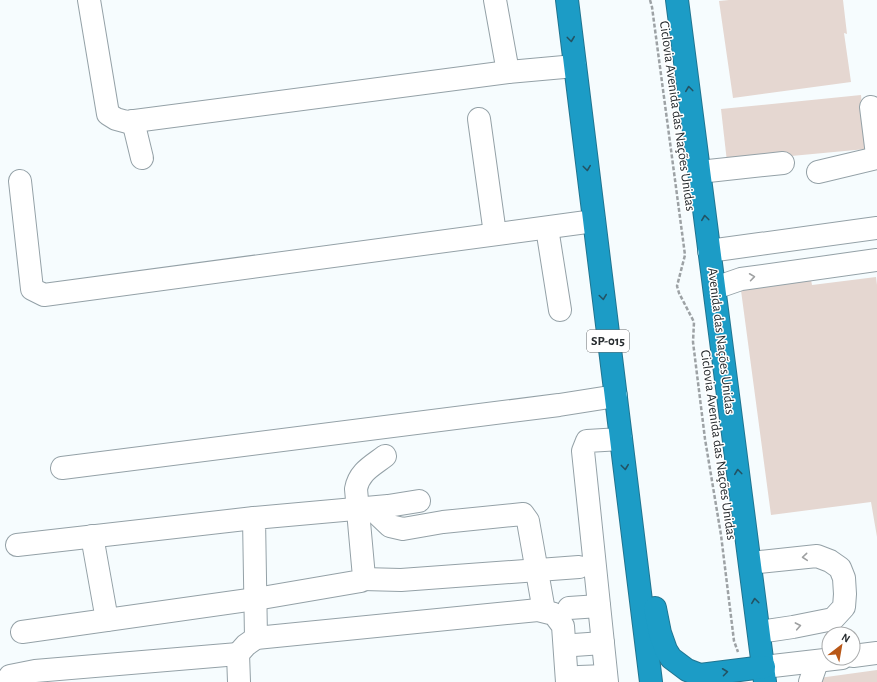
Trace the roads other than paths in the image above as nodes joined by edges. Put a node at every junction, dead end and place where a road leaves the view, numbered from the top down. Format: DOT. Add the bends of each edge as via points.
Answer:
graph roads {
  1 [pos="90,0"];
  2 [pos="495,0"];
  3 [pos="567,0"];
  4 [pos="677,0"];
  5 [pos="575,66"];
  6 [pos="508,72"];
  7 [pos="871,107"];
  8 [pos="479,119"];
  9 [pos="133,121"];
  10 [pos="877,157"];
  11 [pos="142,158"];
  12 [pos="783,163"];
  13 [pos="699,172"];
  14 [pos="818,172"];
  15 [pos="20,181"];
  16 [pos="594,222"];
  17 [pos="547,228"];
  18 [pos="877,228"];
  19 [pos="495,234"];
  20 [pos="709,251"];
  21 [pos="877,260"];
  22 [pos="715,288"];
  23 [pos="560,310"];
  24 [pos="616,396"];
  25 [pos="621,439"];
  26 [pos="385,456"];
  27 [pos="62,468"];
  28 [pos="419,501"];
  29 [pos="364,508"];
  30 [pos="630,515"];
  31 [pos="254,518"];
  32 [pos="92,536"];
  33 [pos="17,545"];
  34 [pos="750,562"];
  35 [pos="579,567"];
  36 [pos="537,571"];
  37 [pos="363,579"];
  38 [pos="256,599"];
  39 [pos="599,606"];
  40 [pos="569,608"];
  41 [pos="544,610"];
  42 [pos="107,620"];
  43 [pos="22,632"];
  44 [pos="759,632"];
  45 [pos="256,638"];
  46 [pos="603,643"];
  47 [pos="574,645"];
  48 [pos="877,653"];
  49 [pos="238,654"];
  50 [pos="861,655"];
  51 [pos="821,661"];
  52 [pos="817,662"];
  53 [pos="765,675"];
  54 [pos="606,679"];
  55 [pos="573,680"];
  56 [pos="6,682"];
  57 [pos="239,682"];
  58 [pos="651,682"];
  59 [pos="810,682"];
  1 -- 9 [label="street" via="108,114 116,119"];
  2 -- 6 [label="street"];
  3 -- 5 [label="highway, SP-015, one-way"];
  13 -- 4 [label="highway, Avenida das Nações Unidas, one-way"];
  5 -- 6 [label="street"];
  5 -- 16 [label="highway, SP-015, one-way"];
  6 -- 9 [label="street"];
  7 -- 10 [label="street"];
  8 -- 19 [label="street"];
  9 -- 11 [label="street"];
  10 -- 14 [label="street"];
  12 -- 13 [label="street"];
  20 -- 13 [label="highway, Avenida das Nações Unidas, one-way"];
  15 -- 19 [label="street" via="32,289 44,296"];
  16 -- 17 [label="street"];
  16 -- 24 [label="highway, SP-015, one-way"];
  17 -- 19 [label="street"];
  17 -- 23 [label="street"];
  18 -- 20 [label="street"];
  20 -- 22 [label="highway, Avenida das Nações Unidas"];
  22 -- 21 [label="street, one-way" via="741,279"];
  34 -- 22 [label="highway, Avenida das Nações Unidas, one-way"];
  24 -- 25 [label="highway, SP-015"];
  24 -- 27 [label="street"];
  25 -- 30 [label="highway, SP-015, one-way"];
  25 -- 39 [label="street" via="587,441 583,451"];
  26 -- 29 [label="street" via="357,481 356,489"];
  28 -- 29 [label="street"];
  29 -- 31 [label="street"];
  29 -- 36 [label="street" via="390,526 402,529 523,514 528,521"];
  29 -- 37 [label="street"];
  30 -- 53 [label="highway, one-way" via="641,530 660,633 671,658 687,670 700,675 741,670"];
  30 -- 58 [label="highway, SP-015"];
  31 -- 32 [label="street"];
  31 -- 38 [label="street"];
  32 -- 33 [label="street"];
  32 -- 42 [label="street"];
  44 -- 34 [label="highway, Avenida das Nações Unidas, one-way"];
  44 -- 34 [label="street, one-way" via="833,619 844,607 844,578 840,568 817,556"];
  35 -- 36 [label="street"];
  36 -- 37 [label="street" via="401,580"];
  36 -- 41 [label="street"];
  37 -- 38 [label="street"];
  38 -- 42 [label="street"];
  38 -- 45 [label="street"];
  39 -- 40 [label="street"];
  39 -- 46 [label="street"];
  41 -- 45 [label="street"];
  41 -- 55 [label="street" via="554,614 563,626"];
  42 -- 43 [label="street"];
  44 -- 53 [label="highway, Avenida das Nações Unidas"];
  45 -- 49 [label="street"];
  46 -- 47 [label="street"];
  46 -- 54 [label="street"];
  48 -- 50 [label="street"];
  49 -- 56 [label="street" via="35,671 10,676"];
  49 -- 57 [label="street"];
  51 -- 52 [label="street"];
  52 -- 53 [label="street"];
  52 -- 59 [label="street"];
  54 -- 55 [label="street"];
}
